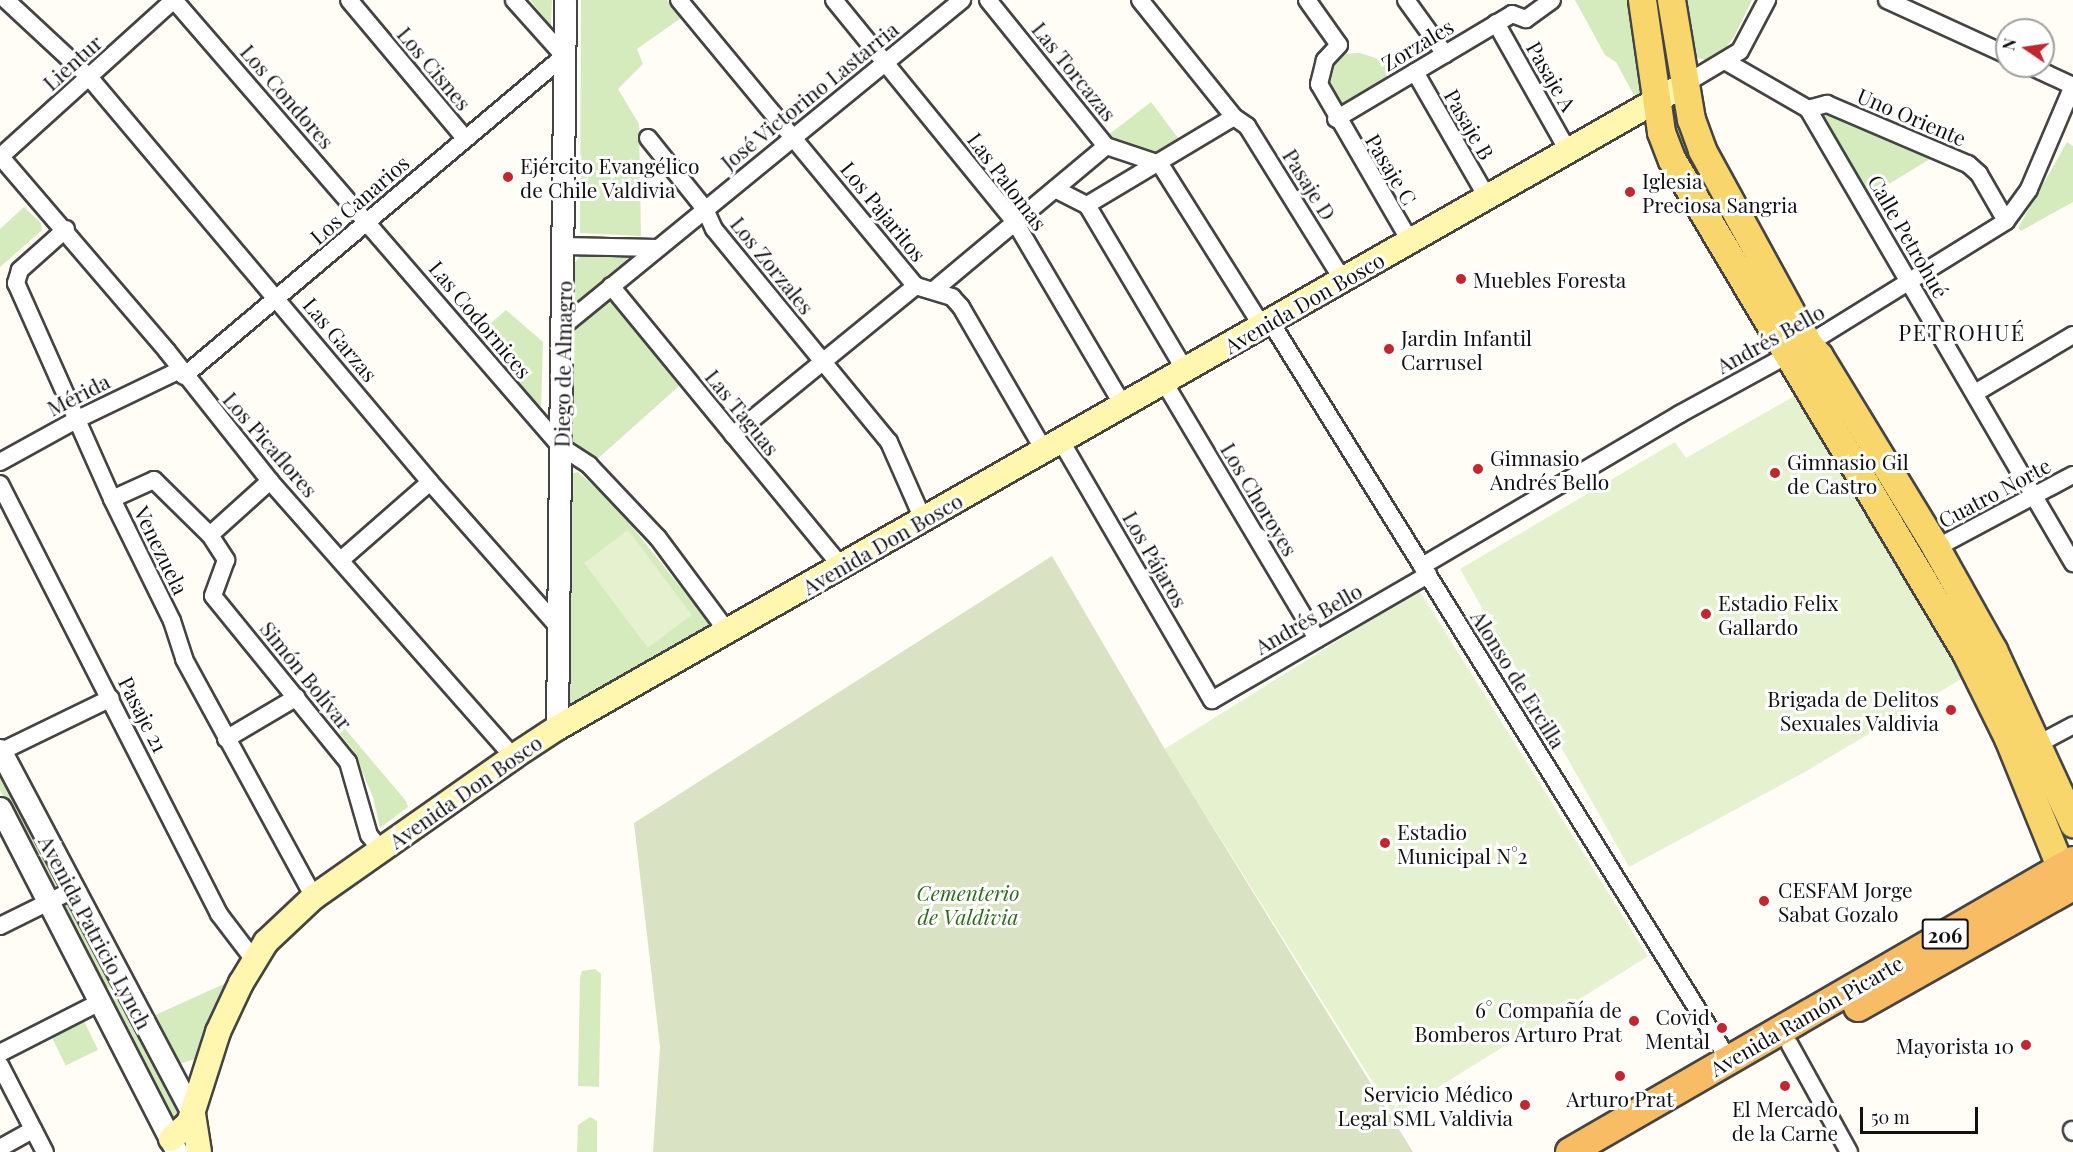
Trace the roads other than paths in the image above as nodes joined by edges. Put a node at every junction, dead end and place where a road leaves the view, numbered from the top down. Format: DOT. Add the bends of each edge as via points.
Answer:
graph roads {
  1 [pos="6,0"];
  2 [pos="174,0"];
  3 [pos="348,0"];
  4 [pos="514,0"];
  5 [pos="565,0"];
  6 [pos="679,0"];
  7 [pos="834,0"];
  8 [pos="962,0"];
  9 [pos="988,0"];
  10 [pos="1140,0"];
  11 [pos="1307,0"];
  12 [pos="1406,0"];
  13 [pos="1552,0"];
  14 [pos="1642,0"];
  15 [pos="1671,0"];
  16 [pos="1767,0"];
  17 [pos="1887,0"];
  18 [pos="1507,7"];
  19 [pos="1496,24"];
  20 [pos="1995,50"];
  21 [pos="1445,54"];
  22 [pos="564,56"];
  23 [pos="885,62"];
  24 [pos="1725,62"];
  25 [pos="1415,72"];
  26 [pos="89,77"];
  27 [pos="2055,78"];
  28 [pos="1685,84"];
  29 [pos="2073,86"];
  30 [pos="1657,100"];
  31 [pos="1808,109"];
  32 [pos="1234,117"];
  33 [pos="1336,119"];
  34 [pos="464,137"];
  35 [pos="794,137"];
  36 [pos="648,138"];
  37 [pos="1106,146"];
  38 [pos="1568,151"];
  39 [pos="0,157"];
  40 [pos="1161,164"];
  41 [pos="1055,189"];
  42 [pos="1487,197"];
  43 [pos="1087,206"];
  44 [pos="705,209"];
  45 [pos="368,221"];
  46 [pos="2006,221"];
  47 [pos="1015,222"];
  48 [pos="66,229"];
  49 [pos="1410,242"];
  50 [pos="564,246"];
  51 [pos="657,248"];
  52 [pos="1343,280"];
  53 [pos="1910,283"];
  54 [pos="611,286"];
  55 [pos="916,286"];
  56 [pos="934,290"];
  57 [pos="278,298"];
  58 [pos="1266,324"];
  59 [pos="562,327"];
  60 [pos="2073,335"];
  61 [pos="1798,349"];
  62 [pos="823,361"];
  63 [pos="1185,370"];
  64 [pos="182,373"];
  65 [pos="1164,382"];
  66 [pos="1975,393"];
  67 [pos="1123,405"];
  68 [pos="78,419"];
  69 [pos="733,435"];
  70 [pos="1053,445"];
  71 [pos="560,446"];
  72 [pos="0,462"];
  73 [pos="2073,475"];
  74 [pos="270,481"];
  75 [pos="430,482"];
  76 [pos="0,484"];
  77 [pos="2034,498"];
  78 [pos="112,499"];
  79 [pos="923,519"];
  80 [pos="210,535"];
  81 [pos="1936,548"];
  82 [pos="342,559"];
  83 [pos="2073,563"];
  84 [pos="841,566"];
  85 [pos="1425,570"];
  86 [pos="559,628"];
  87 [pos="727,631"];
  88 [pos="1317,639"];
  89 [pos="297,697"];
  90 [pos="111,698"];
  91 [pos="1212,700"];
  92 [pos="2073,725"];
  93 [pos="558,728"];
  94 [pos="226,739"];
  95 [pos="2038,744"];
  96 [pos="0,751"];
  97 [pos="513,757"];
  98 [pos="0,808"];
  99 [pos="2073,823"];
  100 [pos="381,849"];
  101 [pos="2069,880"];
  102 [pos="73,890"];
  103 [pos="314,897"];
  104 [pos="48,902"];
  105 [pos="0,926"];
  106 [pos="254,960"];
  107 [pos="100,1002"];
  108 [pos="1790,1045"];
  109 [pos="0,1053"];
  110 [pos="1729,1060"];
  111 [pos="0,1065"];
  112 [pos="193,1114"];
  113 [pos="33,1130"];
  114 [pos="174,1146"];
  115 [pos="0,1148"];
  116 [pos="45,1152"];
  117 [pos="199,1152"];
  118 [pos="1570,1152"];
  119 [pos="1602,1152"];
  120 [pos="1849,1152"];
  1 -- 26 [label="street, Las Garzas"];
  2 -- 26 [label="street, Lientur"];
  2 -- 45 [label="street, Los Condores"];
  3 -- 34 [label="street, Los Cisnes"];
  4 -- 22 [label="street"];
  5 -- 22 [label="street, Diego de Almagro"];
  6 -- 35 [label="street, Los Pajaritos"];
  7 -- 23 [label="street, Las Palomas"];
  8 -- 23 [label="street, José Victorino Lastarria"];
  9 -- 37 [label="street, Las Torcazas"];
  10 -- 32 [label="street, Pasaje D"];
  11 -- 33 [label="street, Pasaje C" via="1339,45 1325,60 1318,76"];
  12 -- 21 [label="street"];
  13 -- 18 [label="street, Zorzales" via="1526,19"];
  14 -- 30 [label="main road"];
  15 -- 28 [label="main road"];
  16 -- 24 [label="street" via="1740,51"];
  17 -- 20 [label="street"];
  18 -- 19 [label="street, Zorzales"];
  19 -- 21 [label="street, Zorzales"];
  19 -- 38 [label="street, Pasaje A"];
  21 -- 25 [label="street, Zorzales"];
  22 -- 34 [label="street, Los Canarios"];
  22 -- 50 [label="street, Diego de Almagro"];
  23 -- 35 [label="street, José Victorino Lastarria"];
  23 -- 47 [label="street, Las Palomas"];
  24 -- 28 [label="street"];
  24 -- 31 [label="street"];
  25 -- 33 [label="street, Zorzales"];
  25 -- 42 [label="street, Pasaje B"];
  26 -- 39 [label="street, Lientur"];
  26 -- 57 [label="street, Las Garzas"];
  27 -- 29 [label="street"];
  28 -- 30 [label="main road, Avenida Don Bosco"];
  28 -- 61 [label="main road" via="1702,150"];
  29 -- 46 [label="street, Andrés Bello" via="2029,189"];
  30 -- 38 [label="main road, Avenida Don Bosco"];
  30 -- 61 [label="main road" via="1661,132 1672,160"];
  31 -- 46 [label="street, Uno Oriente" via="1827,104 1968,164 1979,174"];
  31 -- 53 [label="street, Calle Petrohué"];
  32 -- 40 [label="street"];
  32 -- 52 [label="street, Pasaje D" via="1247,126"];
  33 -- 49 [label="street, Pasaje C"];
  34 -- 45 [label="street, Los Canarios"];
  35 -- 44 [label="street, José Victorino Lastarria"];
  35 -- 55 [label="street, Los Pajaritos"];
  36 -- 44 [label="street, Los Zorzales"];
  37 -- 40 [label="street, Las Torcazas"];
  37 -- 41 [label="street"];
  38 -- 42 [label="main road, Avenida Don Bosco"];
  39 -- 48 [label="street, Los Picaflores"];
  40 -- 43 [label="street"];
  40 -- 58 [label="street"];
  41 -- 43 [label="street"];
  41 -- 47 [label="street"];
  42 -- 49 [label="main road, Avenida Don Bosco"];
  43 -- 63 [label="street"];
  44 -- 51 [label="street, José Victorino Lastarria"];
  44 -- 62 [label="street, Los Zorzales" via="714,229"];
  45 -- 57 [label="street, Los Canarios"];
  45 -- 71 [label="street, Las Codornices"];
  46 -- 53 [label="street, Andrés Bello"];
  47 -- 56 [label="street"];
  47 -- 67 [label="street, Las Palomas"];
  48 -- 64 [label="street, Los Picaflores"];
  48 -- 68 [label="street, Venezuela" via="20,270 16,283"];
  49 -- 52 [label="main road, Avenida Don Bosco"];
  50 -- 51 [label="street"];
  50 -- 59 [label="street, Diego de Almagro"];
  51 -- 54 [label="street, José Victorino Lastarria"];
  52 -- 58 [label="main road, Avenida Don Bosco"];
  53 -- 61 [label="street, Andrés Bello"];
  53 -- 66 [label="street, Calle Petrohué"];
  54 -- 59 [label="street, José Victorino Lastarria"];
  54 -- 69 [label="street, Las Taguas"];
  55 -- 56 [label="street, Los Pajaritos"];
  55 -- 62 [label="street"];
  56 -- 70 [label="street, Los Pajaritos" via="952,297 961,307"];
  57 -- 64 [label="street, Los Canarios"];
  57 -- 75 [label="street, Las Garzas"];
  58 -- 63 [label="main road, Avenida Don Bosco"];
  58 -- 85 [label="street, Alonso de Ercilla"];
  59 -- 71 [label="street, Diego de Almagro"];
  60 -- 66 [label="street"];
  61 -- 81 [label="main road"];
  61 -- 85 [label="street, Andrés Bello" via="1680,414"];
  61 -- 101 [label="main road" via="1966,653 2008,738"];
  62 -- 69 [label="street"];
  62 -- 79 [label="street, Los Zorzales" via="889,442"];
  63 -- 65 [label="main road, Avenida Don Bosco"];
  64 -- 68 [label="street, Mérida"];
  64 -- 74 [label="street, Los Picaflores"];
  65 -- 67 [label="main road, Avenida Don Bosco"];
  65 -- 88 [label="street, Los Choroyes"];
  66 -- 77 [label="street, Calle Petrohué"];
  67 -- 70 [label="main road, Avenida Don Bosco"];
  68 -- 72 [label="street, Mérida"];
  68 -- 78 [label="street, Venezuela"];
  69 -- 84 [label="street, Las Taguas"];
  70 -- 79 [label="main road, Avenida Don Bosco"];
  70 -- 91 [label="street, Los Pájaros"];
  71 -- 86 [label="street, Diego de Almagro"];
  71 -- 87 [label="street, Las Codornices" via="589,465 658,538"];
  73 -- 77 [label="street, Cuatro Norte"];
  74 -- 80 [label="street"];
  74 -- 82 [label="street, Los Picaflores"];
  75 -- 82 [label="street"];
  75 -- 86 [label="street, Las Garzas"];
  76 -- 90 [label="street, Pasaje 21"];
  77 -- 81 [label="street, Cuatro Norte"];
  77 -- 83 [label="street, Calle Petrohué"];
  78 -- 80 [label="street, Simón Bolívar" via="154,480"];
  78 -- 94 [label="street, Venezuela" via="172,621 184,659"];
  79 -- 84 [label="main road, Avenida Don Bosco"];
  80 -- 89 [label="street, Simón Bolívar" via="226,560 213,596"];
  81 -- 95 [label="main road" via="1993,650"];
  82 -- 97 [label="street, Los Picaflores"];
  84 -- 87 [label="main road, Avenida Don Bosco"];
  85 -- 88 [label="street, Andrés Bello"];
  85 -- 110 [label="street, Alonso de Ercilla"];
  86 -- 93 [label="street, Diego de Almagro"];
  87 -- 93 [label="main road, Avenida Don Bosco"];
  88 -- 91 [label="street, Andrés Bello"];
  89 -- 94 [label="street"];
  89 -- 100 [label="street, Simón Bolívar" via="348,762 369,835"];
  90 -- 96 [label="street"];
  90 -- 106 [label="street, Pasaje 21" via="219,914"];
  92 -- 95 [label="street"];
  93 -- 97 [label="main road, Avenida Don Bosco"];
  94 -- 103 [label="street, Venezuela"];
  95 -- 99 [label="main road"];
  96 -- 102 [label="street, Avenida Patricio Lynch"];
  97 -- 100 [label="main road, Avenida Don Bosco"];
  98 -- 104 [label="street, Avenida Patricio Lynch"];
  100 -- 103 [label="main road, Avenida Don Bosco"];
  101 -- 108 [label="highway, Avenida Ramón Picarte / 206"];
  101 -- 110 [label="highway, Avenida Ramón Picarte / 206"];
  102 -- 104 [label="street"];
  102 -- 112 [label="street, Avenida Patricio Lynch"];
  103 -- 106 [label="main road, Avenida Don Bosco"];
  104 -- 105 [label="street"];
  104 -- 107 [label="street, Avenida Patricio Lynch"];
  106 -- 112 [label="main road, Avenida Don Bosco" via="218,1032"];
  107 -- 109 [label="street"];
  107 -- 114 [label="street, Avenida Patricio Lynch"];
  108 -- 119 [label="highway, Avenida Ramón Picarte / 206"];
  108 -- 120 [label="street"];
  110 -- 118 [label="highway, Avenida Ramón Picarte / 206"];
  111 -- 113 [label="street"];
  112 -- 114 [label="main road, Avenida Don Bosco"];
  112 -- 117 [label="main road, Avenida Don Bosco"];
  113 -- 115 [label="street"];
  113 -- 116 [label="street"];
}
